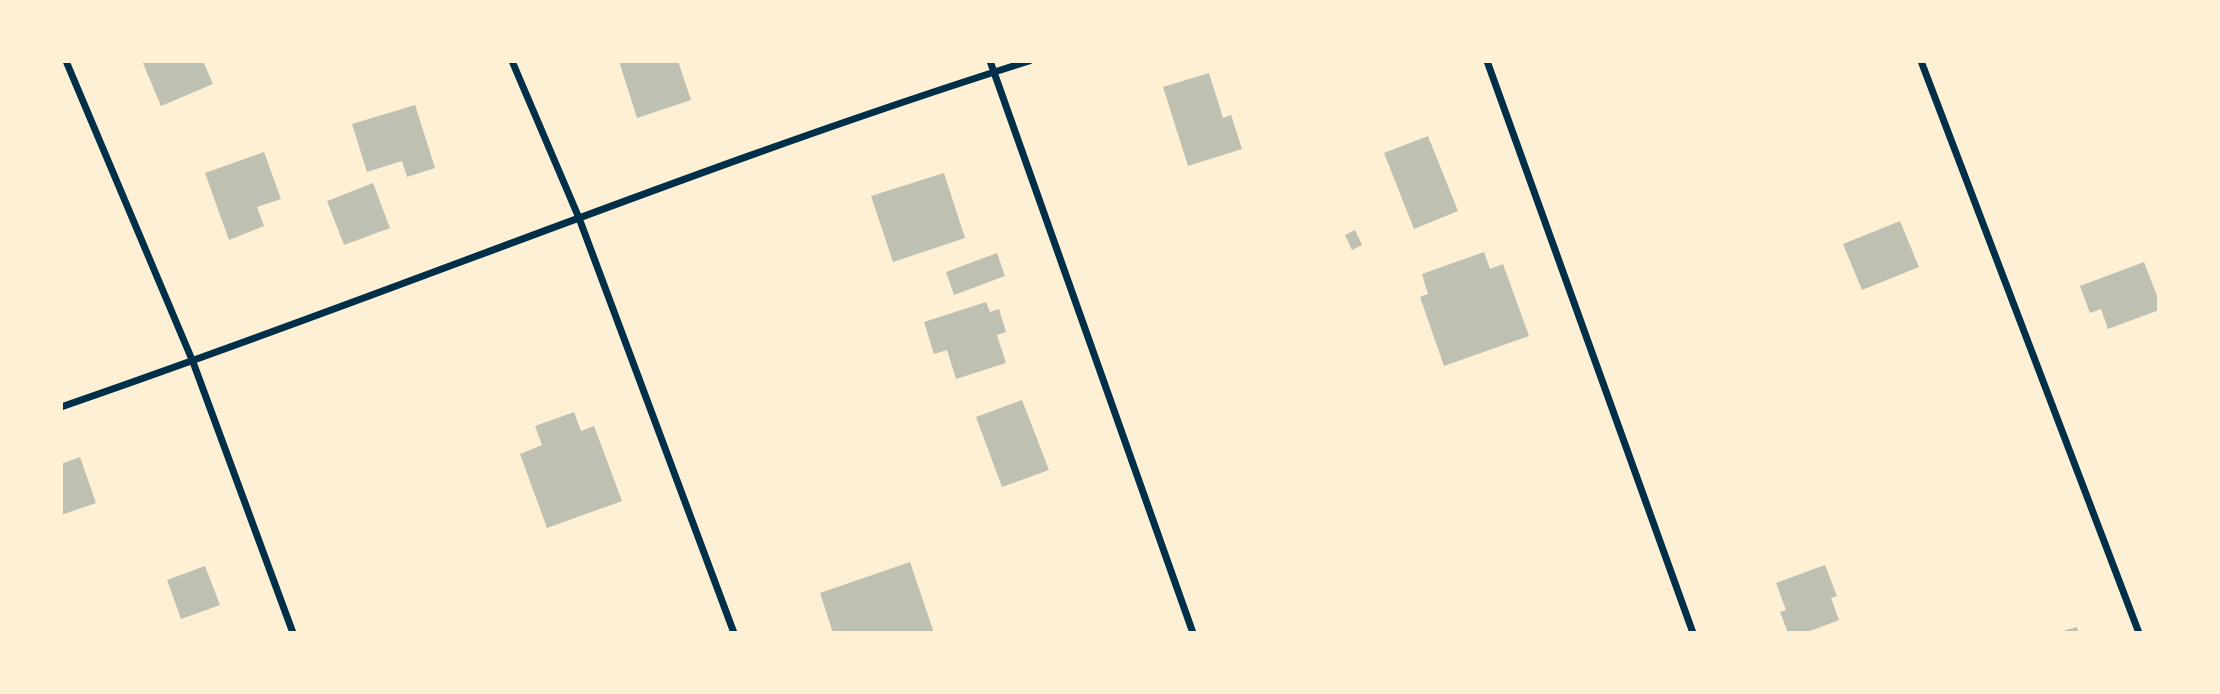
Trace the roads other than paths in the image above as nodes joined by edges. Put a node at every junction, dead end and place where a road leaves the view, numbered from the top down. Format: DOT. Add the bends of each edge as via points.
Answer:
graph roads {
  1 [pos="66,61"];
  2 [pos="512,61"];
  3 [pos="990,61"];
  4 [pos="1029,61"];
  5 [pos="1487,61"];
  6 [pos="1921,61"];
  7 [pos="995,72"];
  8 [pos="579,218"];
  9 [pos="193,362"];
  10 [pos="61,407"];
  11 [pos="293,633"];
  12 [pos="734,633"];
  13 [pos="1193,633"];
  14 [pos="1693,633"];
  15 [pos="2139,633"];
  1 -- 9 [label="street"];
  2 -- 8 [label="street"];
  3 -- 7 [label="street"];
  4 -- 7 [label="street"];
  5 -- 14 [label="street"];
  6 -- 15 [label="street"];
  7 -- 8 [label="street" via="834,124"];
  7 -- 13 [label="street"];
  8 -- 9 [label="street"];
  8 -- 12 [label="street"];
  9 -- 10 [label="street"];
  9 -- 11 [label="street"];
}
